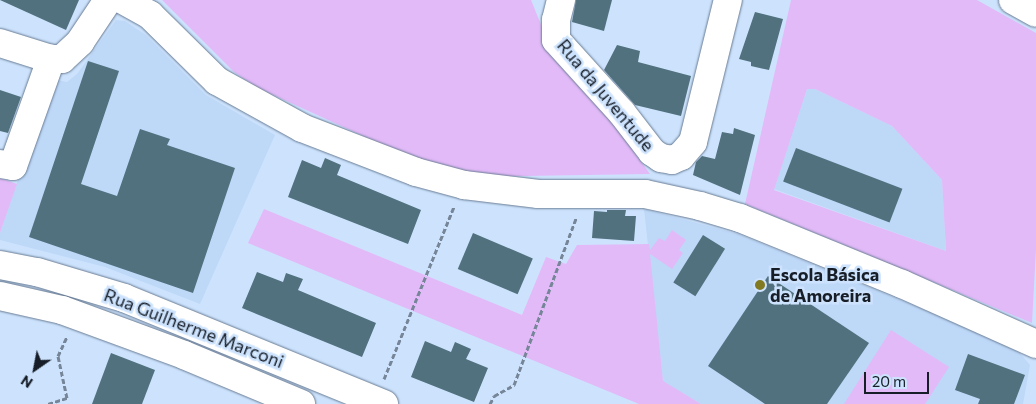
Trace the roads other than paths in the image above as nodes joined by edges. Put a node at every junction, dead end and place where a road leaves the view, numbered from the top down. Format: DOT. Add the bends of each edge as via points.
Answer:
graph roads {
  1 [pos="108,0"];
  2 [pos="123,0"];
  3 [pos="561,0"];
  4 [pos="728,0"];
  5 [pos="1013,0"];
  6 [pos="1036,13"];
  7 [pos="0,43"];
  8 [pos="50,59"];
  9 [pos="0,164"];
  10 [pos="0,265"];
  11 [pos="0,296"];
  12 [pos="1036,344"];
  13 [pos="378,403"];
  14 [pos="301,404"];
  1 -- 8 [label="street" via="80,42 62,59"];
  2 -- 12 [label="street" via="150,15 217,81 279,117 416,172 464,185 538,194 645,194 700,206 740,218 902,284"];
  3 -- 4 [label="street, Rua da Juventude" via="556,40 622,112 652,152 672,160 681,156 694,142"];
  5 -- 6 [label="street"];
  7 -- 8 [label="street"];
  8 -- 9 [label="street" via="13,166"];
  10 -- 13 [label="street, Rua Guilherme Marconi" via="37,272 124,298"];
  11 -- 14 [label="street, Rua Guilherme Marconi" via="62,310 184,355"];
}
